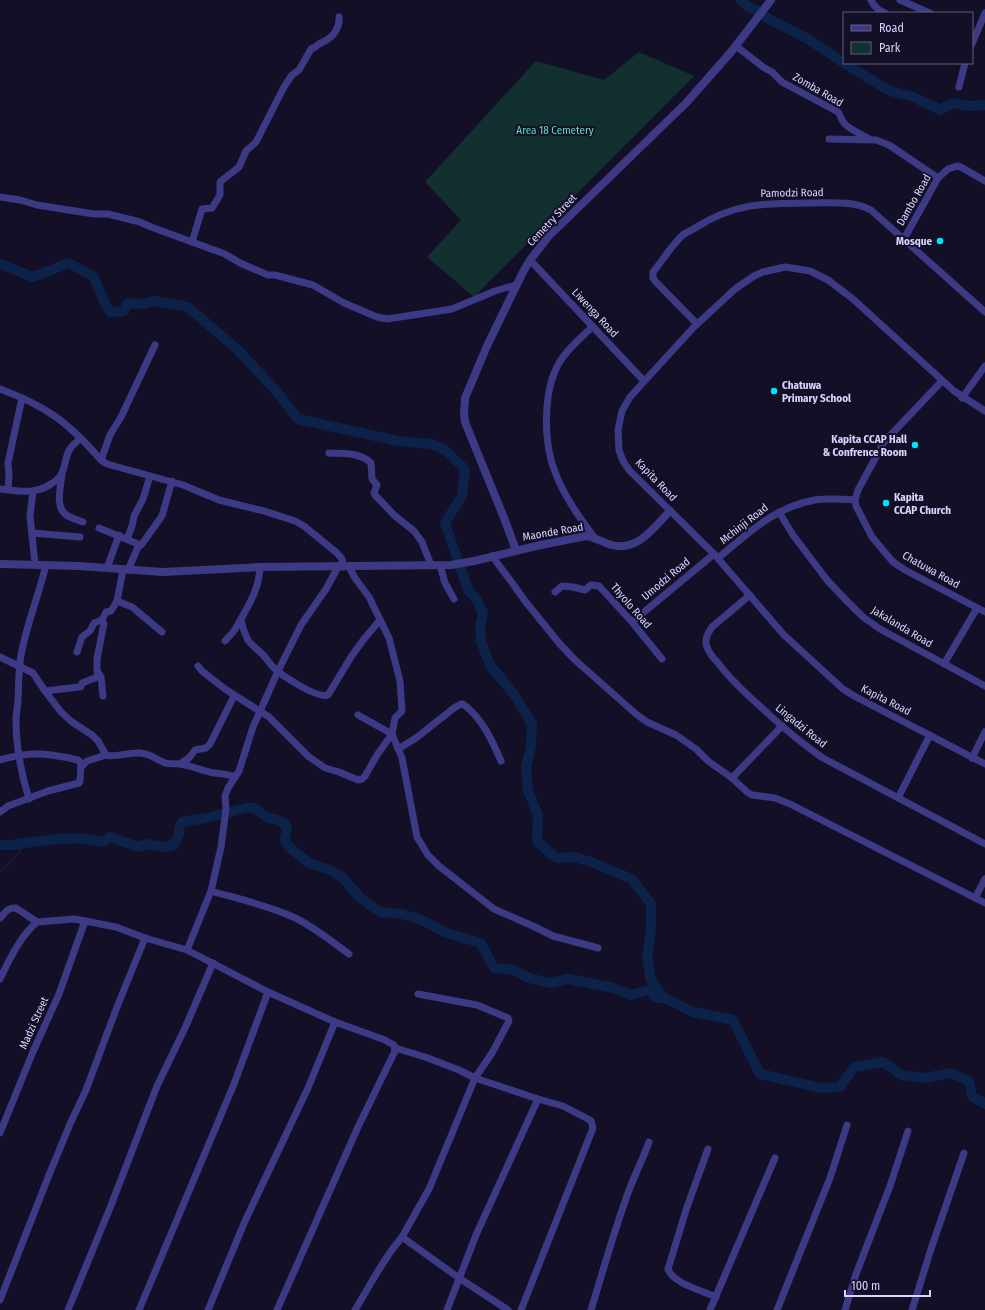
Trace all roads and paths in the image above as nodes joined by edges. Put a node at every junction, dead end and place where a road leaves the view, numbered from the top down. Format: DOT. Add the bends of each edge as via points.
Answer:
graph roads {
  1 [pos="771,0"];
  2 [pos="871,0"];
  3 [pos="900,0"];
  4 [pos="915,3"];
  5 [pos="883,12"];
  6 [pos="928,12"];
  7 [pos="985,12"];
  8 [pos="339,17"];
  9 [pos="982,27"];
  10 [pos="974,34"];
  11 [pos="736,46"];
  12 [pos="965,64"];
  13 [pos="959,88"];
  14 [pos="829,139"];
  15 [pos="869,139"];
  16 [pos="938,178"];
  17 [pos="985,181"];
  18 [pos="0,197"];
  19 [pos="904,239"];
  20 [pos="192,242"];
  21 [pos="530,260"];
  22 [pos="516,285"];
  23 [pos="985,312"];
  24 [pos="697,324"];
  25 [pos="592,327"];
  26 [pos="155,345"];
  27 [pos="985,366"];
  28 [pos="644,381"];
  29 [pos="942,381"];
  30 [pos="0,389"];
  31 [pos="22,398"];
  32 [pos="962,398"];
  33 [pos="985,411"];
  34 [pos="80,439"];
  35 [pos="328,453"];
  36 [pos="101,460"];
  37 [pos="62,472"];
  38 [pos="150,476"];
  39 [pos="172,481"];
  40 [pos="4,489"];
  41 [pos="33,491"];
  42 [pos="855,500"];
  43 [pos="670,511"];
  44 [pos="779,512"];
  45 [pos="83,522"];
  46 [pos="99,528"];
  47 [pos="32,534"];
  48 [pos="119,536"];
  49 [pos="80,537"];
  50 [pos="594,537"];
  51 [pos="127,539"];
  52 [pos="138,547"];
  53 [pos="516,550"];
  54 [pos="492,556"];
  55 [pos="716,556"];
  56 [pos="0,564"];
  57 [pos="36,564"];
  58 [pos="46,565"];
  59 [pos="436,565"];
  60 [pos="343,567"];
  61 [pos="107,568"];
  62 [pos="260,568"];
  63 [pos="126,570"];
  64 [pos="555,592"];
  65 [pos="750,595"];
  66 [pos="454,599"];
  67 [pos="117,601"];
  68 [pos="977,608"];
  69 [pos="985,612"];
  70 [pos="241,619"];
  71 [pos="102,620"];
  72 [pos="380,620"];
  73 [pos="632,622"];
  74 [pos="162,632"];
  75 [pos="225,641"];
  76 [pos="77,652"];
  77 [pos="0,656"];
  78 [pos="662,659"];
  79 [pos="944,664"];
  80 [pos="198,666"];
  81 [pos="19,667"];
  82 [pos="278,671"];
  83 [pos="98,674"];
  84 [pos="985,686"];
  85 [pos="44,691"];
  86 [pos="104,696"];
  87 [pos="234,696"];
  88 [pos="260,710"];
  89 [pos="358,715"];
  90 [pos="782,726"];
  91 [pos="985,732"];
  92 [pos="392,734"];
  93 [pos="930,735"];
  94 [pos="398,749"];
  95 [pos="106,755"];
  96 [pos="18,756"];
  97 [pos="972,758"];
  98 [pos="0,760"];
  99 [pos="501,761"];
  100 [pos="180,764"];
  101 [pos="985,764"];
  102 [pos="82,766"];
  103 [pos="235,778"];
  104 [pos="732,778"];
  105 [pos="898,798"];
  106 [pos="29,799"];
  107 [pos="0,812"];
  108 [pos="985,844"];
  109 [pos="985,879"];
  110 [pos="211,892"];
  111 [pos="975,898"];
  112 [pos="985,903"];
  113 [pos="0,918"];
  114 [pos="85,921"];
  115 [pos="37,922"];
  116 [pos="145,938"];
  117 [pos="598,948"];
  118 [pos="188,950"];
  119 [pos="349,954"];
  120 [pos="213,963"];
  121 [pos="0,979"];
  122 [pos="268,992"];
  123 [pos="418,994"];
  124 [pos="335,1022"];
  125 [pos="395,1048"];
  126 [pos="475,1078"];
  127 [pos="538,1098"];
  128 [pos="847,1125"];
  129 [pos="908,1131"];
  130 [pos="0,1133"];
  131 [pos="649,1142"];
  132 [pos="708,1149"];
  133 [pos="964,1153"];
  134 [pos="775,1158"];
  135 [pos="402,1237"];
  136 [pos="459,1278"];
  137 [pos="716,1297"];
  138 [pos="0,1300"];
  139 [pos="68,1310"];
  140 [pos="138,1310"];
  141 [pos="208,1310"];
  142 [pos="277,1310"];
  143 [pos="355,1310"];
  144 [pos="447,1310"];
  145 [pos="508,1310"];
  146 [pos="521,1310"];
  147 [pos="591,1310"];
  148 [pos="710,1310"];
  149 [pos="777,1310"];
  150 [pos="845,1310"];
  151 [pos="912,1310"];
  1 -- 11 [label="street, Cemetry Street"];
  2 -- 5 [label="street" via="873,5"];
  3 -- 4 [label="street"];
  4 -- 6 [label="street"];
  7 -- 9 [label="street"];
  8 -- 20 [label="street" via="335,33 311,49 299,70 292,75 256,142 246,151 239,167 220,182 220,195 212,208 202,209"];
  9 -- 10 [label="street"];
  11 -- 15 [label="street, Zomba Road" via="782,82 838,112 846,125"];
  11 -- 21 [label="street, Cemetry Street" via="686,103 550,236"];
  12 -- 13 [label="street"];
  14 -- 15 [label="street, Zomba Road"];
  15 -- 16 [label="street, Zomba Road" via="889,146"];
  16 -- 17 [label="street, Dambo Road" via="948,169 957,166"];
  16 -- 19 [label="street, Dambo Road"];
  18 -- 20 [label="street" via="50,208 108,214 140,222"];
  19 -- 23 [label="street, Pamodzi Road"];
  19 -- 24 [label="street, Pamodzi Road" via="871,210 854,204 760,204 720,214 684,235 652,275 654,281"];
  20 -- 22 [label="street" via="225,254 268,275 313,284 344,303 387,320 452,309"];
  21 -- 22 [label="street, Cemetry Street"];
  21 -- 25 [label="street, Liwenga Road"];
  22 -- 53 [label="street, Cemetry Street" via="468,389 464,406 465,422"];
  24 -- 28 [label="street, Kapita Road"];
  24 -- 29 [label="street, Kapita Road" via="735,289 754,276 785,267 810,271 828,280 853,300"];
  25 -- 28 [label="street, Liwenga Road"];
  25 -- 50 [label="street" via="559,363 552,377 546,407 548,443 554,471 566,496"];
  26 -- 36 [label="street" via="110,435"];
  27 -- 32 [label="street"];
  28 -- 43 [label="street, Kapita Road" via="622,411 618,430 619,450 629,470"];
  29 -- 32 [label="street, Kapita Road"];
  29 -- 42 [label="street" via="884,442"];
  30 -- 31 [label="street"];
  31 -- 34 [label="street" via="61,420"];
  31 -- 40 [label="street" via="8,463 9,476"];
  32 -- 33 [label="street, Kapita Road"];
  34 -- 36 [label="street"];
  34 -- 37 [label="street" via="68,450"];
  35 -- 59 [label="street" via="358,456 371,463 372,479 377,485 375,495 414,531"];
  36 -- 38 [label="street"];
  37 -- 41 [label="street" via="57,480"];
  37 -- 45 [label="street" via="59,497 61,509 66,515"];
  38 -- 39 [label="street"];
  38 -- 51 [label="street"];
  39 -- 52 [label="street" via="162,516"];
  39 -- 60 [label="street" via="213,498 295,521 337,553 342,559"];
  40 -- 41 [label="street"];
  41 -- 47 [label="street" via="30,516"];
  42 -- 44 [label="street, Mchinji Road" via="815,500"];
  42 -- 68 [label="street, Chatuwa Road" via="872,537 894,562"];
  43 -- 50 [label="street, Maonde Road" via="644,537 629,546 608,544"];
  43 -- 55 [label="street, Kapita Road"];
  44 -- 55 [label="street, Mchinji Road"];
  44 -- 79 [label="street, Jakalanda Road" via="792,535 827,580 863,617"];
  46 -- 48 [label="street"];
  47 -- 49 [label="street"];
  47 -- 57 [label="street"];
  48 -- 51 [label="street"];
  48 -- 61 [label="street"];
  50 -- 53 [label="street, Maonde Road" via="586,536"];
  51 -- 52 [label="street" via="137,542"];
  52 -- 63 [label="street"];
  53 -- 54 [label="street, Maonde Road"];
  54 -- 59 [label="street, Maonde Road" via="451,565"];
  54 -- 104 [label="street" via="543,625 575,660 636,714 676,735"];
  55 -- 65 [label="street, Kapita Road"];
  55 -- 73 [label="street, Umodzi Road"];
  56 -- 57 [label="street, Maonde Road"];
  57 -- 58 [label="street, Maonde Road"];
  58 -- 61 [label="street, Maonde Road"];
  58 -- 81 [label="street"];
  59 -- 60 [label="street, Maonde Road"];
  59 -- 66 [label="street"];
  60 -- 62 [label="street, Maonde Road"];
  60 -- 72 [label="street" via="369,597"];
  60 -- 82 [label="street" via="305,618"];
  61 -- 63 [label="street, Maonde Road"];
  62 -- 63 [label="street, Maonde Road" via="163,572"];
  62 -- 70 [label="street" via="256,590"];
  63 -- 67 [label="street"];
  64 -- 73 [label="street, Thyolo Road" via="562,586 586,590 592,585 599,586"];
  65 -- 90 [label="street, Lingadzi Road" via="712,627 708,633 706,646 729,677"];
  65 -- 93 [label="street, Kapita Road" via="778,629 843,689"];
  67 -- 71 [label="street"];
  67 -- 74 [label="street" via="132,607"];
  68 -- 69 [label="street, Chatuwa Road"];
  68 -- 79 [label="street"];
  70 -- 75 [label="street"];
  70 -- 82 [label="street" via="248,641"];
  71 -- 76 [label="street" via="94,623 90,631 82,637"];
  71 -- 83 [label="street" via="104,624 97,660"];
  72 -- 82 [label="street" via="353,654 328,695 320,696 305,689"];
  72 -- 92 [label="street" via="392,646 400,680 402,710 396,718"];
  73 -- 78 [label="street, Thyolo Road"];
  77 -- 81 [label="street"];
  79 -- 84 [label="street, Jakalanda Road"];
  80 -- 87 [label="street"];
  81 -- 85 [label="street" via="33,673"];
  81 -- 96 [label="street" via="16,719"];
  82 -- 88 [label="street"];
  83 -- 85 [label="street" via="95,678 82,683 81,687"];
  83 -- 86 [label="street" via="101,677"];
  85 -- 95 [label="street" via="64,715 98,741"];
  87 -- 88 [label="street"];
  87 -- 100 [label="street" via="210,744 206,748 195,750"];
  88 -- 92 [label="street" via="318,764 358,780 362,779"];
  88 -- 103 [label="street"];
  89 -- 92 [label="street"];
  90 -- 104 [label="street"];
  90 -- 105 [label="street, Lingadzi Road" via="823,758"];
  91 -- 97 [label="street"];
  92 -- 94 [label="street"];
  93 -- 97 [label="street, Kapita Road"];
  93 -- 105 [label="street"];
  94 -- 99 [label="street" via="463,704 479,719"];
  94 -- 117 [label="street" via="402,758 417,837 428,855 439,866 494,910 553,936"];
  95 -- 100 [label="street" via="138,753 156,757 163,762"];
  95 -- 102 [label="street" via="87,761"];
  96 -- 98 [label="street"];
  96 -- 102 [label="street" via="34,753 51,754 78,760"];
  96 -- 106 [label="street"];
  97 -- 101 [label="street, Kapita Road"];
  100 -- 103 [label="street" via="228,774"];
  102 -- 106 [label="street" via="79,783 56,788"];
  103 -- 110 [label="street" via="226,796 221,847"];
  104 -- 111 [label="street" via="752,795 786,802"];
  105 -- 108 [label="street, Lingadzi Road"];
  106 -- 107 [label="street" via="8,806"];
  109 -- 111 [label="street"];
  110 -- 118 [label="street"];
  110 -- 119 [label="street" via="263,906 294,918"];
  111 -- 112 [label="street"];
  113 -- 115 [label="street" via="6,911 16,908"];
  114 -- 115 [label="street" via="74,919"];
  114 -- 116 [label="street" via="116,927"];
  114 -- 130 [label="street, Madzi Street" via="59,994"];
  115 -- 121 [label="street" via="14,952"];
  116 -- 118 [label="street"];
  116 -- 138 [label="street"];
  118 -- 120 [label="street"];
  120 -- 122 [label="street"];
  120 -- 139 [label="street" via="157,1086"];
  122 -- 124 [label="street"];
  122 -- 140 [label="street" via="234,1084"];
  123 -- 126 [label="street" via="477,1005 508,1018 509,1021 492,1053"];
  124 -- 125 [label="street" via="385,1040"];
  124 -- 141 [label="street" via="308,1088 245,1221"];
  125 -- 126 [label="street" via="438,1061"];
  125 -- 142 [label="street"];
  126 -- 127 [label="street"];
  126 -- 135 [label="street" via="429,1189"];
  127 -- 136 [label="street"];
  127 -- 146 [label="street" via="563,1106 588,1119 593,1128"];
  128 -- 149 [label="street" via="830,1178"];
  129 -- 150 [label="street"];
  131 -- 147 [label="street" via="625,1203"];
  132 -- 137 [label="street" via="668,1269 670,1275 677,1280"];
  133 -- 151 [label="street"];
  134 -- 137 [label="street"];
  135 -- 136 [label="street"];
  135 -- 143 [label="street"];
  136 -- 144 [label="street"];
  136 -- 145 [label="street"];
  137 -- 148 [label="street"];
}
